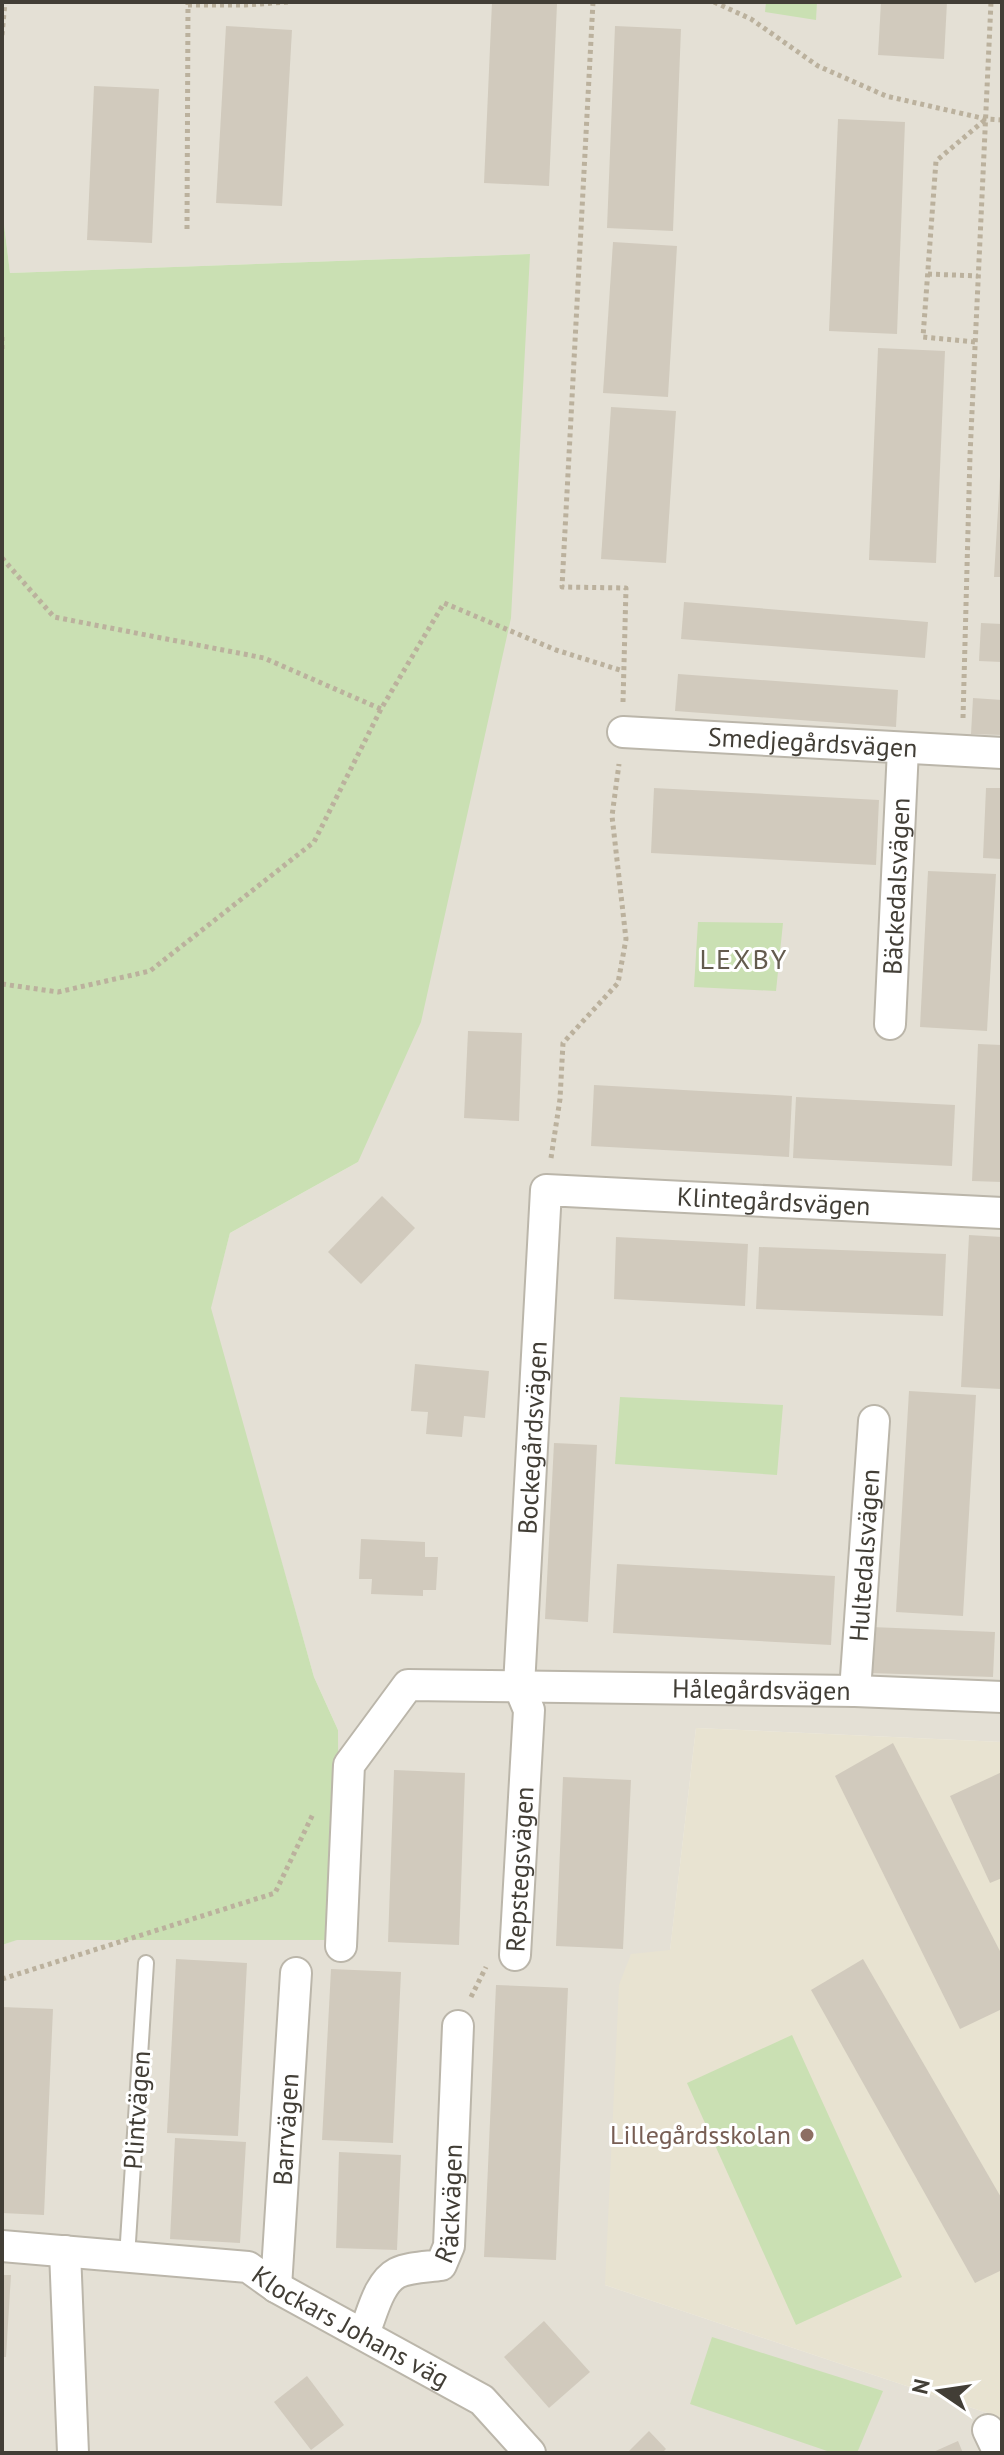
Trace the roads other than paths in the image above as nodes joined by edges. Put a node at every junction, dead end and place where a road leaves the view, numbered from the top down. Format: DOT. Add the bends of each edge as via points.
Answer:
graph roads {
  1 [pos="623,732"];
  2 [pos="903,749"];
  3 [pos="1002,753"];
  4 [pos="890,1024"];
  5 [pos="546,1190"];
  6 [pos="1002,1213"];
  7 [pos="874,1421"];
  8 [pos="519,1686"];
  9 [pos="855,1691"];
  10 [pos="1002,1697"];
  11 [pos="341,1946"];
  12 [pos="515,1955"];
  13 [pos="146,1963"];
  14 [pos="296,1973"];
  15 [pos="458,2026"];
  16 [pos="2,2246"];
  17 [pos="65,2251"];
  18 [pos="127,2257"];
  19 [pos="276,2287"];
  20 [pos="364,2333"];
  21 [pos="73,2453"];
  22 [pos="530,2453"];
  1 -- 2 [label="street, Smedjegårdsvägen"];
  2 -- 3 [label="street, Smedjegårdsvägen"];
  2 -- 4 [label="street, Bäckedalsvägen"];
  5 -- 6 [label="street, Klintegårdsvägen"];
  5 -- 8 [label="street, Bockegårdsvägen"];
  7 -- 9 [label="street, Hultedalsvägen"];
  8 -- 9 [label="street, Hålegårdsvägen"];
  8 -- 11 [label="street, Hålegårdsvägen" via="408,1685 349,1765"];
  8 -- 12 [label="street, Repstegsvägen" via="529,1710"];
  9 -- 10 [label="street, Hålegårdsvägen"];
  13 -- 18 [label="lane, Plintvägen"];
  14 -- 19 [label="street, Barrvägen"];
  15 -- 20 [label="street, Räckvägen" via="449,2246 441,2265 399,2271 389,2278"];
  16 -- 17 [label="street, Klockars Johans väg"];
  17 -- 18 [label="street, Klockars Johans väg"];
  17 -- 21 [label="street"];
  18 -- 19 [label="street, Klockars Johans väg" via="248,2267"];
  19 -- 20 [label="street, Klockars Johans väg"];
  20 -- 22 [label="street, Klockars Johans väg" via="482,2400"];
}
